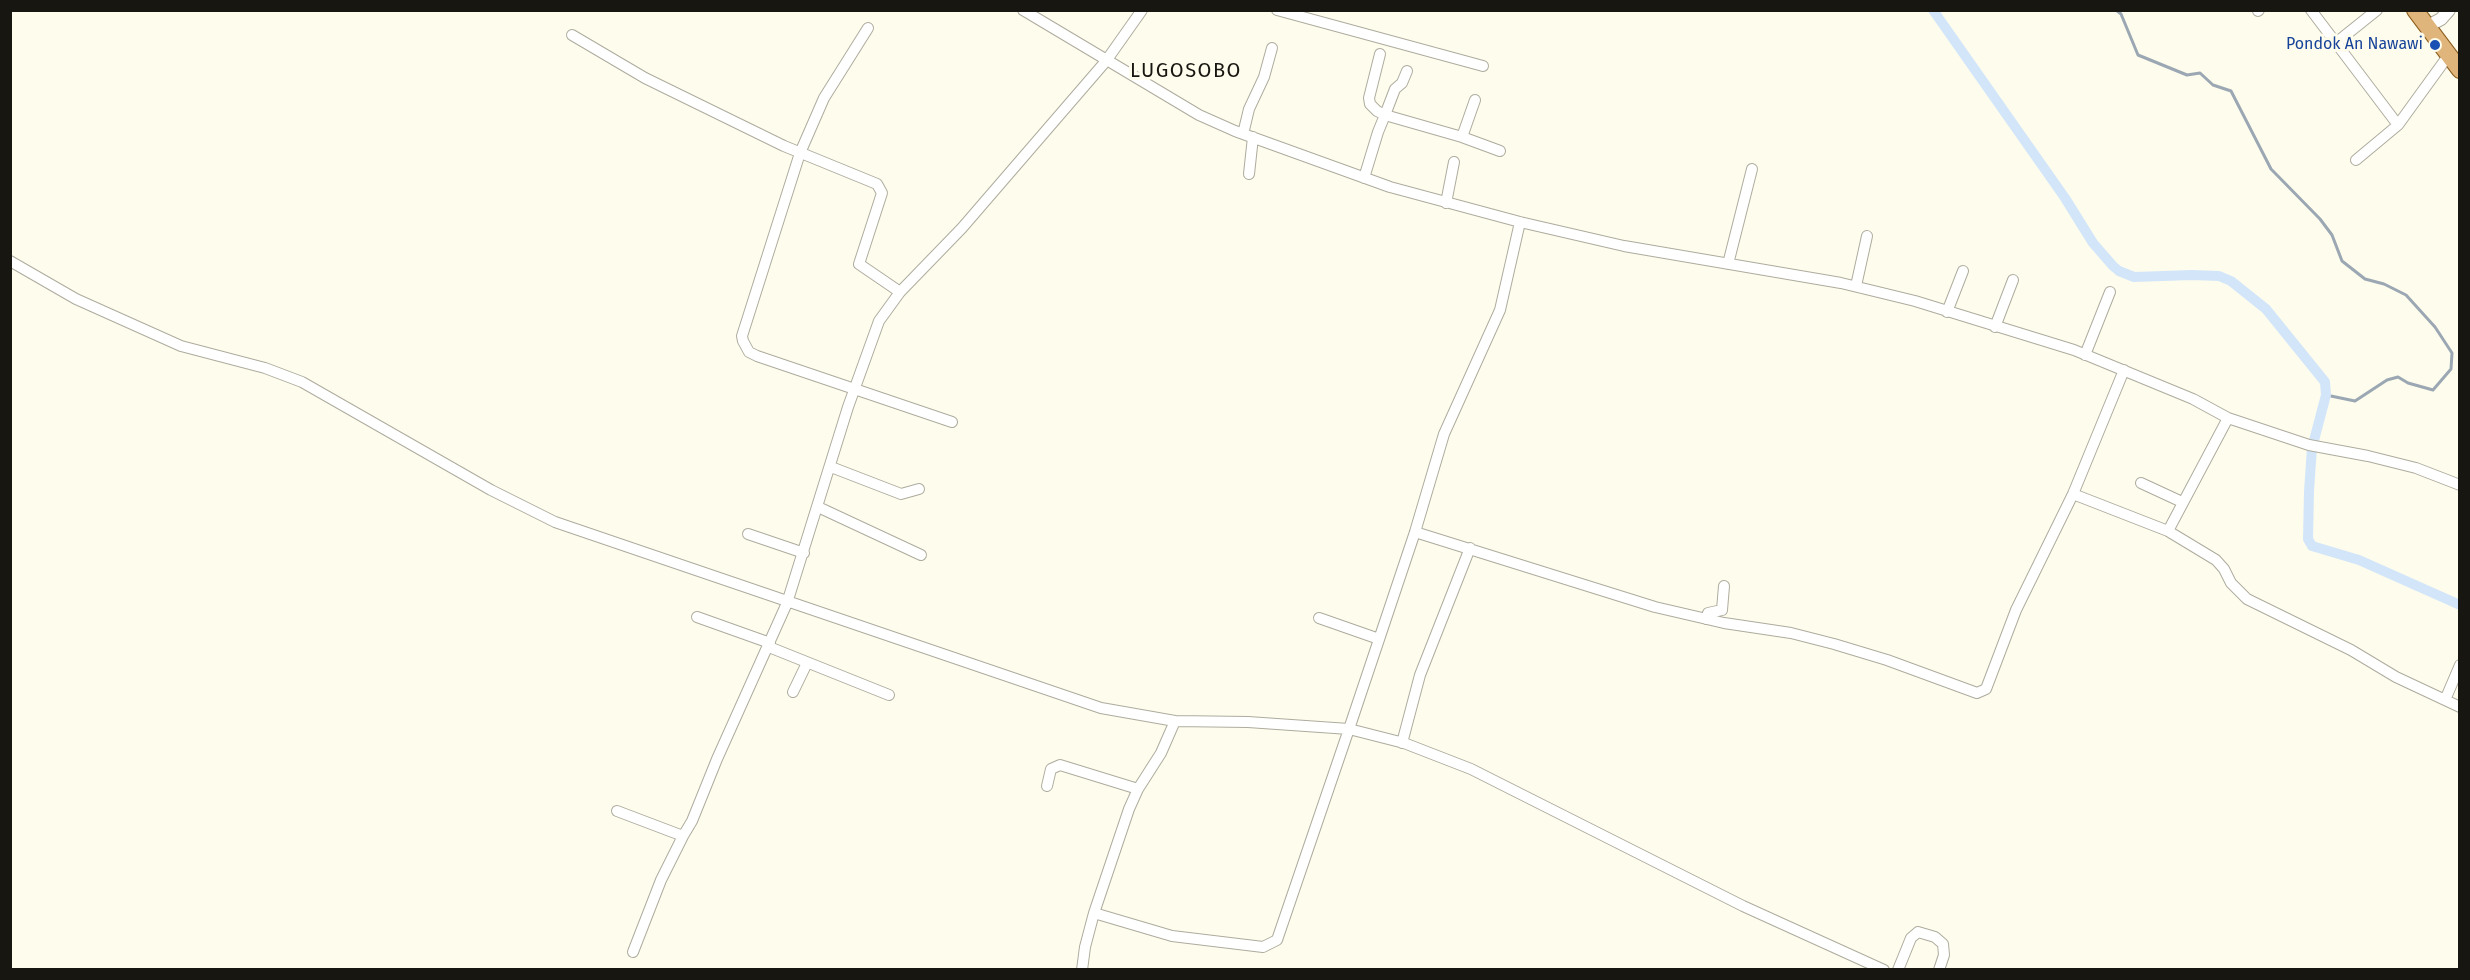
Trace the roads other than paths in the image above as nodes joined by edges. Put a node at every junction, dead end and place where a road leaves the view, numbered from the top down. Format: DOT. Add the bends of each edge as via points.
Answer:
graph roads {
  1 [pos="1023,10"];
  2 [pos="1142,10"];
  3 [pos="1277,10"];
  4 [pos="2311,10"];
  5 [pos="2377,10"];
  6 [pos="2415,10"];
  7 [pos="2449,10"];
  8 [pos="2428,26"];
  9 [pos="868,28"];
  10 [pos="572,35"];
  11 [pos="2337,42"];
  12 [pos="1272,48"];
  13 [pos="1380,54"];
  14 [pos="2448,56"];
  15 [pos="1106,61"];
  16 [pos="1483,66"];
  17 [pos="2460,70"];
  18 [pos="1407,71"];
  19 [pos="1475,100"];
  20 [pos="1385,115"];
  21 [pos="2398,125"];
  22 [pos="1248,135"];
  23 [pos="1462,137"];
  24 [pos="1500,151"];
  25 [pos="800,153"];
  26 [pos="2356,160"];
  27 [pos="1454,162"];
  28 [pos="1752,169"];
  29 [pos="1249,174"];
  30 [pos="1364,178"];
  31 [pos="1446,203"];
  32 [pos="1520,222"];
  33 [pos="1867,236"];
  34 [pos="10,261"];
  35 [pos="1728,264"];
  36 [pos="1963,271"];
  37 [pos="2013,280"];
  38 [pos="1856,286"];
  39 [pos="900,292"];
  40 [pos="2110,292"];
  41 [pos="1947,312"];
  42 [pos="1995,327"];
  43 [pos="2085,355"];
  44 [pos="2124,370"];
  45 [pos="855,389"];
  46 [pos="2228,418"];
  47 [pos="952,422"];
  48 [pos="831,467"];
  49 [pos="2141,483"];
  50 [pos="2460,485"];
  51 [pos="919,489"];
  52 [pos="2073,494"];
  53 [pos="2182,502"];
  54 [pos="818,507"];
  55 [pos="2168,531"];
  56 [pos="1415,532"];
  57 [pos="748,534"];
  58 [pos="1470,548"];
  59 [pos="804,553"];
  60 [pos="921,555"];
  61 [pos="1724,586"];
  62 [pos="787,603"];
  63 [pos="697,617"];
  64 [pos="1319,618"];
  65 [pos="1706,619"];
  66 [pos="1379,639"];
  67 [pos="770,645"];
  68 [pos="807,663"];
  69 [pos="2460,665"];
  70 [pos="793,692"];
  71 [pos="889,695"];
  72 [pos="2445,700"];
  73 [pos="2460,707"];
  74 [pos="1175,721"];
  75 [pos="1349,729"];
  76 [pos="1402,743"];
  77 [pos="1047,786"];
  78 [pos="1137,789"];
  79 [pos="617,810"];
  80 [pos="683,836"];
  81 [pos="1094,913"];
  82 [pos="633,952"];
  83 [pos="1082,969"];
  84 [pos="1884,969"];
  85 [pos="1898,969"];
  86 [pos="1939,969"];
  1 -- 15 [label="street"];
  2 -- 15 [label="street"];
  3 -- 16 [label="street"];
  4 -- 11 [label="street"];
  5 -- 11 [label="street"];
  6 -- 8 [label="main road"];
  7 -- 8 [label="street"];
  8 -- 14 [label="main road"];
  9 -- 25 [label="street" via="824,98"];
  10 -- 25 [label="street" via="645,78"];
  11 -- 21 [label="street"];
  12 -- 22 [label="street" via="1264,78 1249,109"];
  13 -- 20 [label="street" via="1369,102"];
  14 -- 17 [label="main road"];
  14 -- 21 [label="street"];
  15 -- 22 [label="street" via="1199,115"];
  15 -- 39 [label="street" via="962,228"];
  18 -- 20 [label="street"];
  19 -- 23 [label="street"];
  20 -- 23 [label="street"];
  20 -- 30 [label="street"];
  21 -- 26 [label="street"];
  22 -- 29 [label="street"];
  22 -- 30 [label="street"];
  23 -- 24 [label="street"];
  25 -- 39 [label="street" via="877,184 882,193 859,264"];
  25 -- 45 [label="street" via="743,341 749,352 757,356"];
  27 -- 31 [label="street"];
  28 -- 35 [label="street"];
  30 -- 31 [label="street"];
  31 -- 32 [label="street"];
  32 -- 35 [label="street"];
  32 -- 56 [label="street" via="1500,310 1444,434"];
  33 -- 38 [label="street"];
  34 -- 62 [label="street" via="76,299 181,346 302,382 555,522"];
  35 -- 38 [label="street"];
  36 -- 41 [label="street"];
  37 -- 42 [label="street"];
  38 -- 41 [label="street"];
  39 -- 45 [label="street" via="879,321"];
  40 -- 43 [label="street"];
  41 -- 42 [label="street"];
  42 -- 43 [label="street"];
  43 -- 44 [label="street"];
  44 -- 46 [label="street"];
  44 -- 52 [label="street"];
  45 -- 47 [label="street"];
  45 -- 48 [label="street"];
  46 -- 50 [label="street" via="2313,446 2416,468"];
  46 -- 53 [label="street"];
  48 -- 51 [label="street" via="901,494"];
  48 -- 54 [label="street"];
  49 -- 53 [label="street"];
  52 -- 55 [label="street"];
  52 -- 65 [label="street" via="2016,610 1983,691 1972,692 1887,660 1791,633"];
  53 -- 55 [label="street"];
  54 -- 59 [label="street"];
  54 -- 60 [label="street"];
  55 -- 72 [label="street" via="2216,560 2247,599"];
  56 -- 58 [label="street"];
  56 -- 66 [label="street"];
  57 -- 59 [label="street"];
  58 -- 65 [label="street" via="1654,607"];
  58 -- 76 [label="street" via="1420,675"];
  59 -- 62 [label="street"];
  61 -- 65 [label="street" via="1722,610 1708,613"];
  62 -- 67 [label="street"];
  62 -- 74 [label="street" via="1101,708"];
  63 -- 67 [label="street"];
  64 -- 66 [label="street"];
  66 -- 75 [label="street"];
  67 -- 68 [label="street"];
  67 -- 80 [label="street"];
  68 -- 70 [label="street"];
  68 -- 71 [label="street"];
  69 -- 72 [label="street"];
  72 -- 73 [label="street"];
  74 -- 75 [label="street"];
  74 -- 78 [label="street" via="1161,753"];
  75 -- 76 [label="street"];
  75 -- 81 [label="street" via="1277,940 1263,947 1172,936"];
  76 -- 84 [label="street" via="1472,769 1743,906"];
  77 -- 78 [label="street" via="1052,769 1060,765"];
  78 -- 81 [label="street"];
  79 -- 80 [label="street"];
  80 -- 82 [label="street"];
  81 -- 83 [label="street"];
  85 -- 86 [label="street" via="1914,934 1921,932 1943,944"];
}
